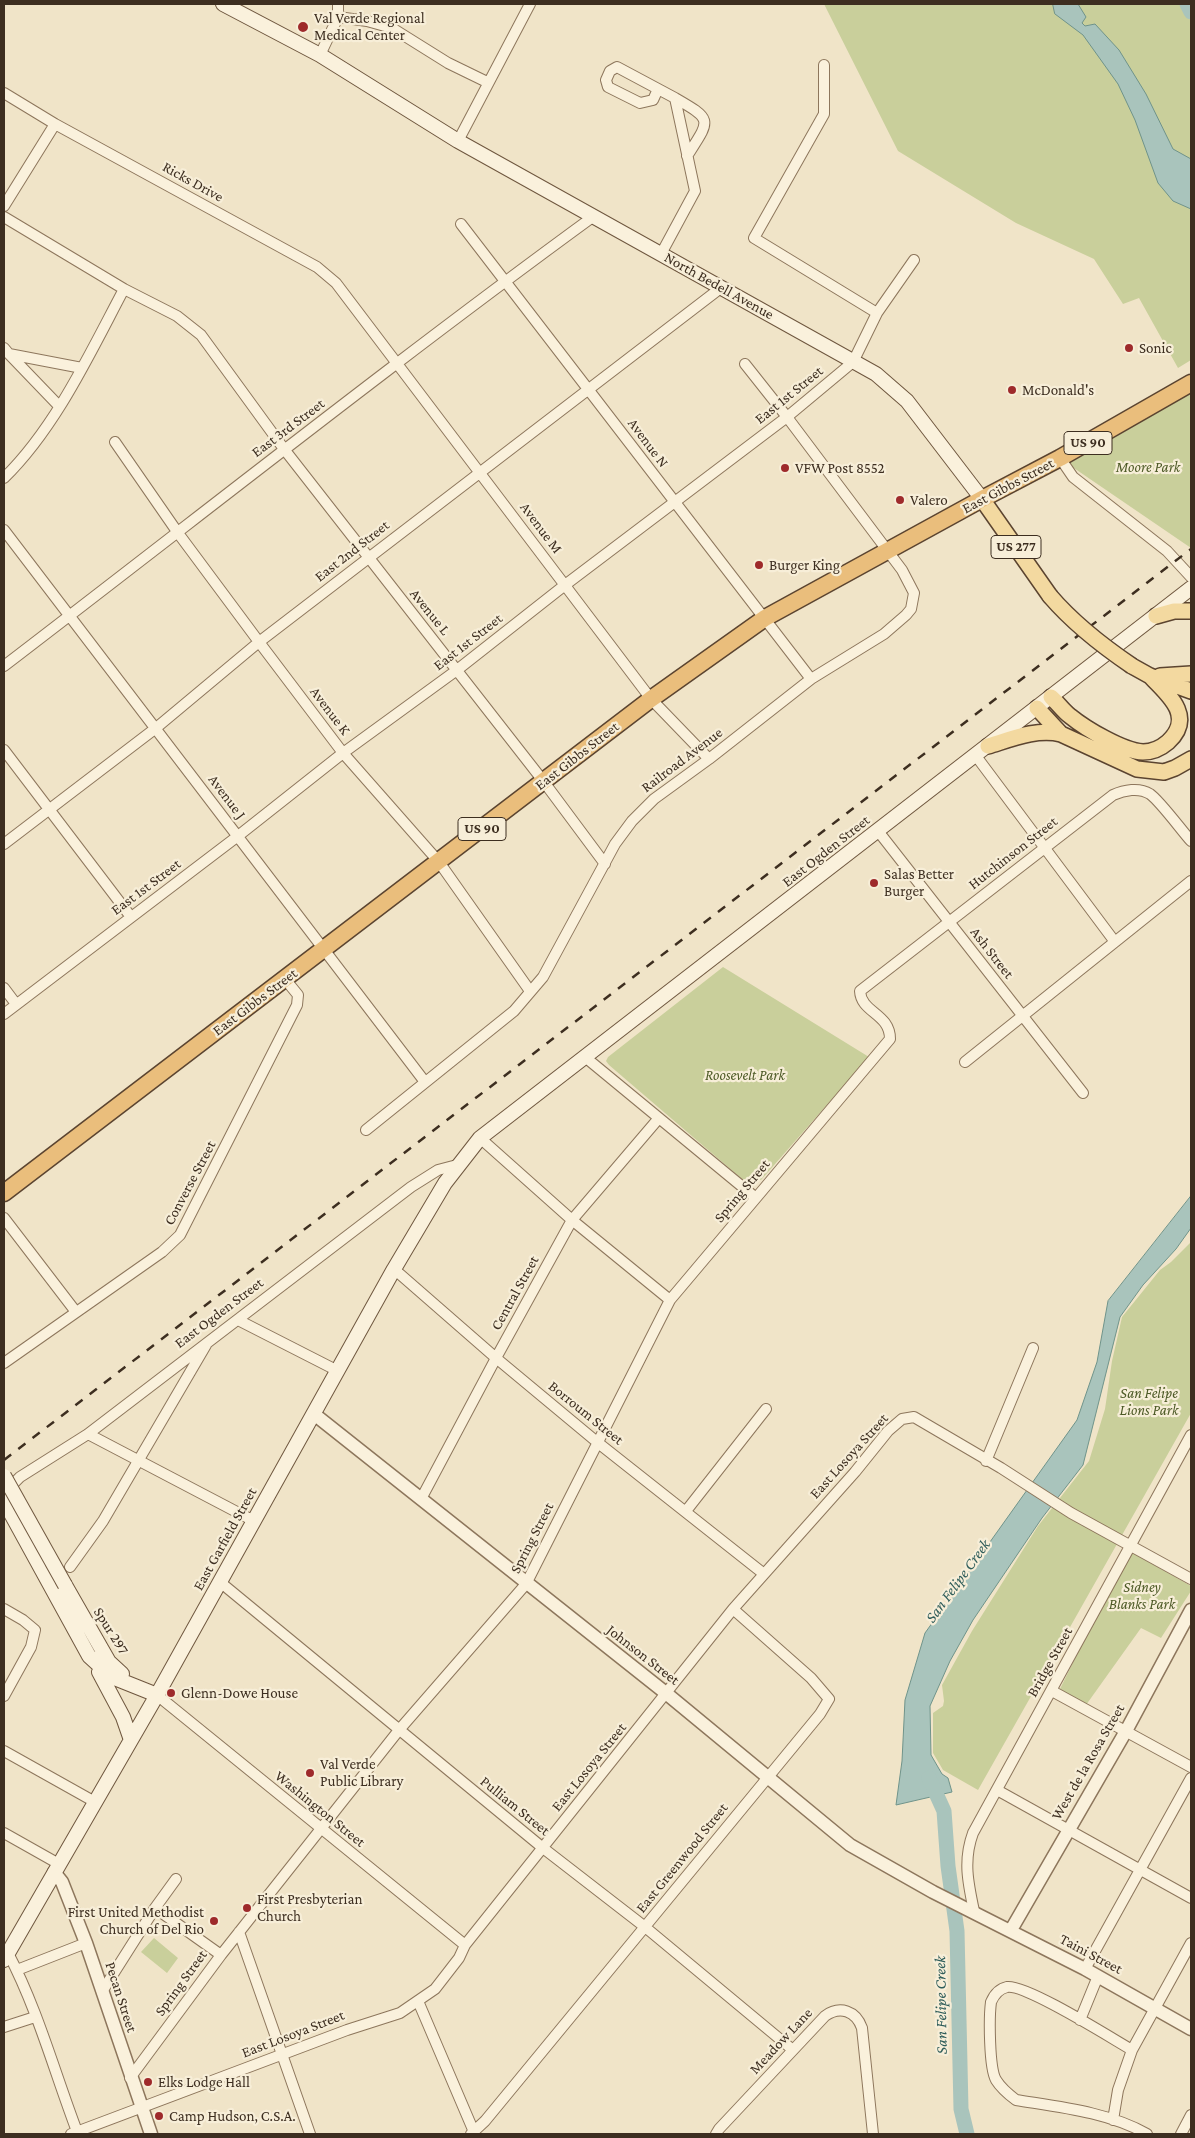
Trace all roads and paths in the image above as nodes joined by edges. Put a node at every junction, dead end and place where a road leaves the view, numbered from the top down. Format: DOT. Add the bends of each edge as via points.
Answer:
graph roads {
  1 [pos="222,4"];
  2 [pos="338,4"];
  3 [pos="530,4"];
  4 [pos="338,17"];
  5 [pos="320,56"];
  6 [pos="824,66"];
  7 [pos="488,82"];
  8 [pos="658,88"];
  9 [pos="4,93"];
  10 [pos="675,98"];
  11 [pos="55,124"];
  12 [pos="458,140"];
  13 [pos="687,156"];
  14 [pos="4,206"];
  15 [pos="594,216"];
  16 [pos="4,217"];
  17 [pos="461,224"];
  18 [pos="662,254"];
  19 [pos="914,260"];
  20 [pos="504,282"];
  21 [pos="722,287"];
  22 [pos="124,289"];
  23 [pos="356,309"];
  24 [pos="877,313"];
  25 [pos="7,351"];
  26 [pos="853,362"];
  27 [pos="398,364"];
  28 [pos="745,364"];
  29 [pos="82,368"];
  30 [pos="1191,383"];
  31 [pos="588,389"];
  32 [pos="59,406"];
  33 [pos="787,417"];
  34 [pos="115,442"];
  35 [pos="284,449"];
  36 [pos="1060,458"];
  37 [pos="480,473"];
  38 [pos="4,478"];
  39 [pos="982,499"];
  40 [pos="674,502"];
  41 [pos="4,530"];
  42 [pos="178,533"];
  43 [pos="887,551"];
  44 [pos="367,558"];
  45 [pos="1191,577"];
  46 [pos="565,585"];
  47 [pos="1191,588"];
  48 [pos="1191,611"];
  49 [pos="70,616"];
  50 [pos="1156,616"];
  51 [pos="764,618"];
  52 [pos="258,642"];
  53 [pos="4,666"];
  54 [pos="457,670"];
  55 [pos="1191,674"];
  56 [pos="1150,676"];
  57 [pos="811,680"];
  58 [pos="1191,691"];
  59 [pos="1051,697"];
  60 [pos="651,699"];
  61 [pos="1037,708"];
  62 [pos="156,728"];
  63 [pos="1061,734"];
  64 [pos="4,750"];
  65 [pos="982,751"];
  66 [pos="343,753"];
  67 [pos="709,759"];
  68 [pos="1191,759"];
  69 [pos="544,782"];
  70 [pos="49,810"];
  71 [pos="878,831"];
  72 [pos="238,836"];
  73 [pos="1191,841"];
  74 [pos="4,844"];
  75 [pos="1044,848"];
  76 [pos="439,862"];
  77 [pos="606,864"];
  78 [pos="1191,881"];
  79 [pos="131,917"];
  80 [pos="949,922"];
  81 [pos="1115,942"];
  82 [pos="325,949"];
  83 [pos="286,979"];
  84 [pos="4,988"];
  85 [pos="530,991"];
  86 [pos="860,991"];
  87 [pos="16,1004"];
  88 [pos="4,1014"];
  89 [pos="1023,1016"];
  90 [pos="585,1057"];
  91 [pos="965,1062"];
  92 [pos="425,1082"];
  93 [pos="1083,1093"];
  94 [pos="659,1118"];
  95 [pos="366,1130"];
  96 [pos="480,1138"];
  97 [pos="457,1165"];
  98 [pos="4,1194"];
  99 [pos="756,1198"];
  100 [pos="4,1218"];
  101 [pos="572,1220"];
  102 [pos="394,1269"];
  103 [pos="670,1300"];
  104 [pos="76,1312"];
  105 [pos="238,1320"];
  106 [pos="210,1340"];
  107 [pos="1033,1348"];
  108 [pos="496,1358"];
  109 [pos="4,1363"];
  110 [pos="338,1371"];
  111 [pos="766,1410"];
  112 [pos="314,1414"];
  113 [pos="88,1434"];
  114 [pos="1191,1435"];
  115 [pos="597,1442"];
  116 [pos="139,1460"];
  117 [pos="986,1461"];
  118 [pos="4,1476"];
  119 [pos="4,1493"];
  120 [pos="421,1499"];
  121 [pos="4,1501"];
  122 [pos="686,1512"];
  123 [pos="254,1522"];
  124 [pos="1131,1546"];
  125 [pos="70,1567"];
  126 [pos="764,1574"];
  127 [pos="1191,1579"];
  128 [pos="220,1582"];
  129 [pos="526,1584"];
  130 [pos="4,1609"];
  131 [pos="733,1609"];
  132 [pos="1191,1610"];
  133 [pos="89,1656"];
  134 [pos="1052,1691"];
  135 [pos="667,1694"];
  136 [pos="157,1695"];
  137 [pos="4,1696"];
  138 [pos="399,1730"];
  139 [pos="1126,1731"];
  140 [pos="131,1740"];
  141 [pos="4,1751"];
  142 [pos="1191,1767"];
  143 [pos="767,1778"];
  144 [pos="1191,1778"];
  145 [pos="997,1790"];
  146 [pos="95,1802"];
  147 [pos="1068,1828"];
  148 [pos="321,1829"];
  149 [pos="4,1833"];
  150 [pos="543,1848"];
  151 [pos="57,1868"];
  152 [pos="1141,1869"];
  153 [pos="176,1879"];
  154 [pos="1191,1898"];
  155 [pos="155,1908"];
  156 [pos="968,1908"];
  157 [pos="645,1927"];
  158 [pos="1010,1930"];
  159 [pos="239,1932"];
  160 [pos="1191,1942"];
  161 [pos="86,1944"];
  162 [pos="465,1945"];
  163 [pos="220,1955"];
  164 [pos="6,1956"];
  165 [pos="1085,1969"];
  166 [pos="17,1970"];
  167 [pos="1098,1976"];
  168 [pos="103,1990"];
  169 [pos="418,2001"];
  170 [pos="1156,2009"];
  171 [pos="36,2017"];
  172 [pos="1080,2020"];
  173 [pos="4,2028"];
  174 [pos="1191,2029"];
  175 [pos="793,2050"];
  176 [pos="1132,2050"];
  177 [pos="281,2055"];
  178 [pos="130,2078"];
  179 [pos="141,2108"];
  180 [pos="1191,2115"];
  181 [pos="1112,2120"];
  182 [pos="472,2133"];
  183 [pos="75,2134"];
  184 [pos="151,2134"];
  185 [pos="310,2134"];
  186 [pos="716,2134"];
  187 [pos="873,2134"];
  188 [pos="1147,2134"];
  189 [pos="1181,2134"];
  1 -- 5 [label="main road, North Bedell Avenue"];
  2 -- 4 [label="street"];
  3 -- 7 [label="street"];
  4 -- 5 [label="street"];
  4 -- 7 [label="street" via="392,28"];
  5 -- 12 [label="main road, North Bedell Avenue"];
  6 -- 24 [label="street" via="824,114 754,238"];
  7 -- 12 [label="street"];
  8 -- 8 [label="street" via="618,67 610,71 606,80 608,87 640,103 653,100"];
  8 -- 10 [label="street"];
  9 -- 11 [label="street, Ricks Drive"];
  10 -- 13 [label="street"];
  10 -- 13 [label="street" via="702,114 705,122 703,132"];
  11 -- 14 [label="street"];
  11 -- 23 [label="street, Ricks Drive" via="317,267 336,283"];
  12 -- 15 [label="main road, North Bedell Avenue"];
  13 -- 18 [label="street" via="695,192"];
  15 -- 18 [label="main road, North Bedell Avenue"];
  15 -- 20 [label="street, East 3rd Street"];
  16 -- 22 [label="street, Avenue L"];
  17 -- 20 [label="street, Avenue N"];
  18 -- 21 [label="main road, North Bedell Avenue"];
  19 -- 24 [label="street, East 1st Street"];
  20 -- 27 [label="street, East 3rd Street"];
  20 -- 31 [label="street, Avenue N"];
  21 -- 26 [label="main road, North Bedell Avenue"];
  21 -- 31 [label="street, East 2nd Street"];
  22 -- 29 [label="street"];
  22 -- 35 [label="street, Avenue L" via="177,316 201,335"];
  23 -- 27 [label="street, Avenue M"];
  24 -- 26 [label="street, East 1st Street"];
  25 -- 29 [label="street"];
  25 -- 32 [label="street"];
  26 -- 33 [label="street, East 1st Street"];
  26 -- 39 [label="main road, North Bedell Avenue" via="876,374 907,401"];
  27 -- 35 [label="street, East 3rd Street"];
  27 -- 37 [label="street, Avenue M"];
  28 -- 33 [label="street"];
  29 -- 32 [label="street"];
  30 -- 36 [label="highway, East Gibbs Street / US 90"];
  31 -- 37 [label="street, East 2nd Street"];
  31 -- 40 [label="street, Avenue N"];
  32 -- 38 [label="street" via="34,444"];
  33 -- 40 [label="street, East 1st Street"];
  33 -- 43 [label="street"];
  34 -- 42 [label="street, Avenue K"];
  35 -- 42 [label="street, East 3rd Street"];
  35 -- 44 [label="street, Avenue L"];
  36 -- 39 [label="highway, East Gibbs Street / US 90"];
  36 -- 45 [label="street" via="1073,477 1167,551"];
  37 -- 44 [label="street, East 2nd Street"];
  37 -- 46 [label="street, Avenue M"];
  39 -- 43 [label="highway, East Gibbs Street / US 90"];
  39 -- 56 [label="main road, North Bedell Avenue / US 277, bridge" via="1050,596 1068,616 1098,643"];
  40 -- 46 [label="street, East 1st Street"];
  40 -- 51 [label="street, Avenue N"];
  41 -- 49 [label="street, Avenue J"];
  42 -- 49 [label="street, East 3rd Street"];
  42 -- 52 [label="street, Avenue K"];
  43 -- 51 [label="highway, East Gibbs Street / US 90"];
  43 -- 57 [label="street, Railroad Avenue" via="914,593 911,609 884,634"];
  44 -- 52 [label="street, East 2nd Street"];
  44 -- 54 [label="street, Avenue L"];
  46 -- 54 [label="street, East 1st Street"];
  46 -- 60 [label="street, Avenue M"];
  47 -- 50 [label="main road, East Ogden Street"];
  48 -- 50 [label="main road"];
  49 -- 53 [label="street, East 3rd Street"];
  49 -- 62 [label="street, Avenue J"];
  50 -- 59 [label="main road, East Ogden Street"];
  51 -- 57 [label="street, Avenue N"];
  51 -- 60 [label="highway, East Gibbs Street / US 90"];
  52 -- 62 [label="street, East 2nd Street"];
  52 -- 66 [label="street, Avenue K"];
  54 -- 66 [label="street, East 1st Street"];
  54 -- 69 [label="street, Avenue L"];
  55 -- 56 [label="main road"];
  56 -- 58 [label="main road, US 277"];
  56 -- 59 [label="main road" via="1173,700 1179,713 1180,727 1164,745 1152,751 1126,748 1091,730 1070,716"];
  57 -- 67 [label="street, Railroad Avenue"];
  59 -- 61 [label="main road, East Ogden Street"];
  60 -- 67 [label="street, Avenue M"];
  60 -- 69 [label="highway, East Gibbs Street / US 90"];
  61 -- 63 [label="main road"];
  61 -- 65 [label="main road, East Ogden Street"];
  62 -- 70 [label="street, East 2nd Street"];
  62 -- 72 [label="street, Avenue J"];
  63 -- 65 [label="main road" via="1035,733"];
  63 -- 68 [label="main road" via="1138,769 1164,772"];
  64 -- 70 [label="street"];
  65 -- 71 [label="main road, East Ogden Street"];
  65 -- 75 [label="street"];
  66 -- 72 [label="street, East 1st Street"];
  66 -- 76 [label="street, Avenue K"];
  67 -- 77 [label="street, Railroad Avenue" via="654,799 632,821 614,844"];
  69 -- 76 [label="highway, East Gibbs Street / US 90"];
  69 -- 77 [label="street, Avenue L"];
  70 -- 74 [label="street, East 2nd Street"];
  70 -- 79 [label="street"];
  71 -- 80 [label="street, Ash Street"];
  71 -- 90 [label="main road, East Ogden Street"];
  72 -- 79 [label="street, East 1st Street"];
  72 -- 82 [label="street, Avenue J"];
  73 -- 75 [label="street, Hutchinson Street" via="1150,794 1124,790"];
  75 -- 80 [label="street, Hutchinson Street"];
  75 -- 81 [label="street"];
  76 -- 82 [label="highway, East Gibbs Street / US 90"];
  76 -- 85 [label="street, Avenue K"];
  77 -- 85 [label="street, Railroad Avenue" via="543,977"];
  78 -- 81 [label="street"];
  79 -- 87 [label="street, East 1st Street"];
  80 -- 86 [label="street, Hutchinson Street"];
  80 -- 89 [label="street, Ash Street"];
  81 -- 89 [label="street"];
  82 -- 83 [label="highway, East Gibbs Street / US 90"];
  82 -- 92 [label="street, Avenue J"];
  83 -- 98 [label="highway, East Gibbs Street / US 90"];
  83 -- 104 [label="street, Converse Street" via="298,995 297,1005 189,1221 169,1246"];
  84 -- 87 [label="street"];
  85 -- 92 [label="street, Railroad Avenue" via="514,1011"];
  86 -- 99 [label="street, Spring Street" via="863,1002 887,1024 890,1039"];
  87 -- 88 [label="street, East 1st Street"];
  89 -- 91 [label="street"];
  89 -- 93 [label="street, Ash Street"];
  90 -- 94 [label="street"];
  90 -- 96 [label="main road, East Ogden Street"];
  92 -- 95 [label="street, Railroad Avenue"];
  94 -- 99 [label="street"];
  94 -- 101 [label="street, Central Street"];
  96 -- 97 [label="main road, East Garfield Street"];
  96 -- 101 [label="street"];
  97 -- 102 [label="main road, East Garfield Street"];
  97 -- 105 [label="street, East Ogden Street" via="438,1170 411,1187"];
  99 -- 103 [label="street, Spring Street"];
  100 -- 104 [label="street"];
  101 -- 103 [label="street"];
  101 -- 108 [label="street, Central Street"];
  102 -- 108 [label="street, Borroum Street"];
  102 -- 110 [label="main road, East Garfield Street"];
  103 -- 115 [label="street, Spring Street"];
  104 -- 109 [label="street, Converse Street"];
  105 -- 106 [label="street, East Ogden Street"];
  105 -- 110 [label="street"];
  106 -- 113 [label="street, East Ogden Street"];
  106 -- 116 [label="street"];
  107 -- 117 [label="street"];
  108 -- 115 [label="street, Borroum Street"];
  108 -- 120 [label="street, Central Street"];
  110 -- 112 [label="main road, East Garfield Street"];
  111 -- 122 [label="street"];
  112 -- 120 [label="street, Johnson Street"];
  112 -- 123 [label="main road, East Garfield Street"];
  113 -- 116 [label="street"];
  113 -- 119 [label="street, East Ogden Street" via="20,1477"];
  114 -- 124 [label="street, Bridge Street"];
  115 -- 122 [label="street, Borroum Street"];
  115 -- 129 [label="street, Spring Street"];
  116 -- 123 [label="street"];
  116 -- 125 [label="street" via="103,1521"];
  117 -- 124 [label="street, East Losoya Street"];
  117 -- 126 [label="street, East Losoya Street" via="914,1418 902,1419"];
  118 -- 136 [label="main road, Spur 297, bridge" via="109,1662 125,1677"];
  120 -- 129 [label="street, Johnson Street"];
  121 -- 133 [label="main road, Spur 297"];
  122 -- 126 [label="street, Borroum Street"];
  123 -- 128 [label="main road, East Garfield Street"];
  124 -- 127 [label="street, East Losoya Street"];
  124 -- 134 [label="street, Bridge Street"];
  126 -- 131 [label="street, East Losoya Street"];
  128 -- 136 [label="main road, East Garfield Street"];
  128 -- 138 [label="street, Pulliam Street"];
  129 -- 135 [label="street, Johnson Street"];
  129 -- 138 [label="street, Spring Street"];
  130 -- 137 [label="street" via="34,1630 31,1647"];
  131 -- 135 [label="street, East Losoya Street"];
  131 -- 143 [label="street, East Greenwood Street" via="811,1678 829,1699"];
  132 -- 139 [label="street, West de la Rosa Street"];
  133 -- 136 [label="main road, Spur 297" via="112,1677"];
  133 -- 140 [label="main road" via="106,1682"];
  134 -- 139 [label="street"];
  134 -- 145 [label="street, Bridge Street"];
  135 -- 143 [label="street, Johnson Street"];
  135 -- 150 [label="street, East Losoya Street"];
  136 -- 140 [label="main road, East Garfield Street"];
  136 -- 148 [label="street, Washington Street"];
  138 -- 148 [label="street, Spring Street"];
  138 -- 150 [label="street, Pulliam Street"];
  139 -- 142 [label="street"];
  139 -- 147 [label="street, West de la Rosa Street"];
  140 -- 146 [label="main road, East Garfield Street"];
  141 -- 146 [label="street"];
  143 -- 156 [label="street, Johnson Street" via="850,1845"];
  143 -- 157 [label="street, East Greenwood Street"];
  144 -- 152 [label="street"];
  145 -- 147 [label="street"];
  145 -- 156 [label="street, Bridge Street" via="968,1847"];
  146 -- 151 [label="main road, East Garfield Street"];
  147 -- 152 [label="street"];
  147 -- 158 [label="street, West de la Rosa Street"];
  148 -- 159 [label="street, Spring Street"];
  148 -- 162 [label="street, Washington Street"];
  149 -- 151 [label="street"];
  150 -- 157 [label="street, Pulliam Street"];
  150 -- 162 [label="street, East Losoya Street"];
  151 -- 161 [label="street, Pecan Street"];
  151 -- 164 [label="main road, East Garfield Street"];
  152 -- 154 [label="street"];
  152 -- 165 [label="street"];
  153 -- 155 [label="street"];
  155 -- 163 [label="street"];
  155 -- 168 [label="street"];
  156 -- 158 [label="street, Taini Street"];
  157 -- 175 [label="street, Pulliam Street"];
  157 -- 182 [label="street, East Greenwood Street"];
  158 -- 165 [label="street, Taini Street"];
  159 -- 163 [label="street, Spring Street"];
  159 -- 177 [label="street"];
  160 -- 170 [label="street"];
  161 -- 166 [label="street"];
  161 -- 168 [label="street, Pecan Street"];
  162 -- 169 [label="street, East Losoya Street" via="435,1989"];
  163 -- 178 [label="street, Spring Street"];
  164 -- 166 [label="street"];
  165 -- 167 [label="street, Taini Street"];
  166 -- 171 [label="street"];
  167 -- 170 [label="street, Taini Street"];
  167 -- 172 [label="street"];
  168 -- 178 [label="street, Pecan Street"];
  169 -- 177 [label="street, East Losoya Street" via="400,2013"];
  169 -- 182 [label="street"];
  170 -- 174 [label="street, Taini Street"];
  170 -- 176 [label="street"];
  171 -- 173 [label="street"];
  171 -- 183 [label="street"];
  172 -- 176 [label="street"];
  172 -- 181 [label="street" via="1016,1987 1000,1990 991,2002 995,2079 1016,2100"];
  175 -- 186 [label="street, Meadow Lane"];
  175 -- 187 [label="street, Meadow Lane" via="832,2012 848,2011 854,2015 862,2028"];
  176 -- 181 [label="street"];
  177 -- 179 [label="street, East Losoya Street"];
  177 -- 185 [label="street"];
  178 -- 179 [label="street, Pecan Street"];
  179 -- 183 [label="street, East Losoya Street"];
  179 -- 184 [label="street, Pecan Street"];
  180 -- 189 [label="street"];
  181 -- 188 [label="street"];
}
